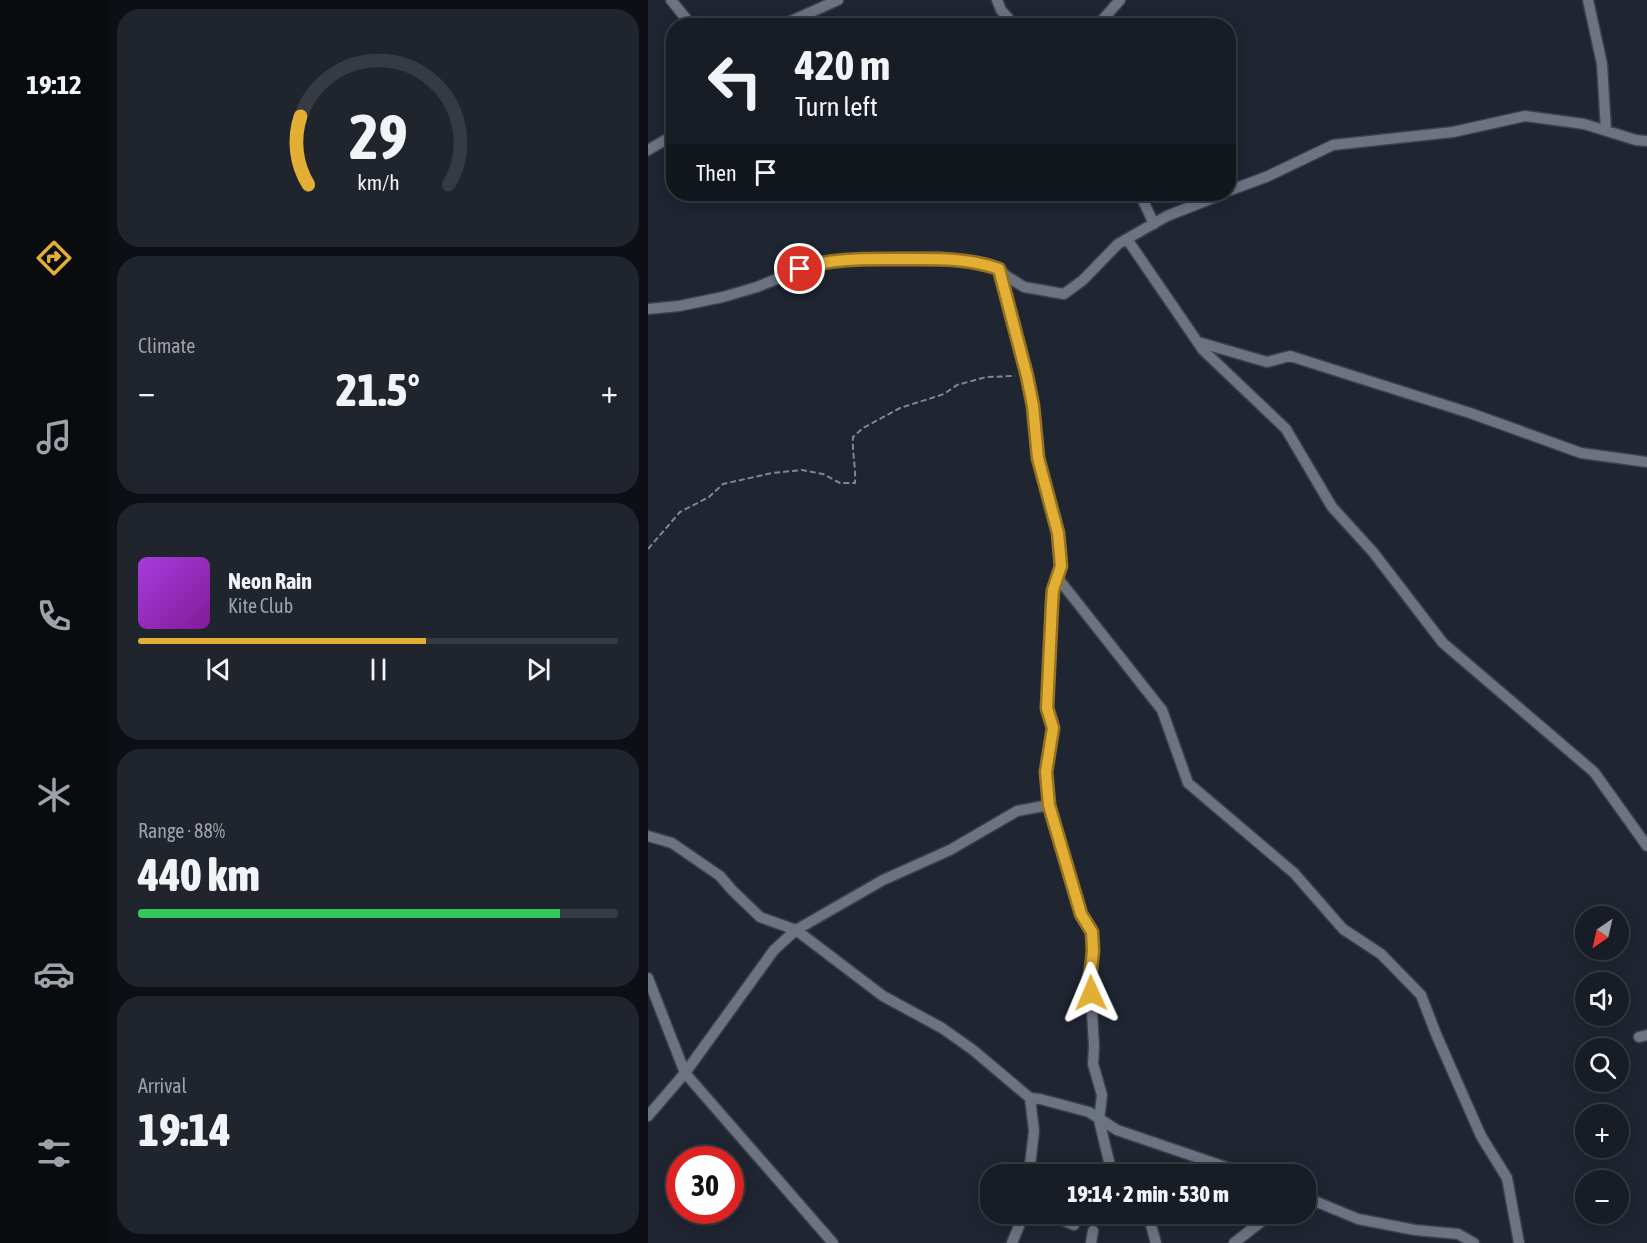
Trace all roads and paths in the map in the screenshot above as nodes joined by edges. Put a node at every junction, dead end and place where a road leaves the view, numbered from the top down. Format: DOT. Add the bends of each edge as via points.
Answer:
graph roads {
  1 [pos="671,0"];
  2 [pos="838,0"];
  3 [pos="997,0"];
  4 [pos="1120,0"];
  5 [pos="1588,0"];
  6 [pos="686,18"];
  7 [pos="798,18"];
  8 [pos="1008,18"];
  9 [pos="1104,18"];
  10 [pos="1606,130"];
  11 [pos="666,140"];
  12 [pos="1647,141"];
  13 [pos="648,150"];
  14 [pos="1236,189"];
  15 [pos="1143,201"];
  16 [pos="1205,201"];
  17 [pos="1154,224"];
  18 [pos="1127,239"];
  19 [pos="999,269"];
  20 [pos="648,309"];
  21 [pos="1198,342"];
  22 [pos="1027,376"];
  23 [pos="1647,462"];
  24 [pos="648,549"];
  25 [pos="1057,577"];
  26 [pos="1049,805"];
  27 [pos="648,836"];
  28 [pos="1647,846"];
  29 [pos="796,930"];
  30 [pos="648,978"];
  31 [pos="685,1073"];
  32 [pos="1030,1098"];
  33 [pos="648,1116"];
  34 [pos="1100,1120"];
  35 [pos="1029,1164"];
  36 [pos="1110,1164"];
  37 [pos="1217,1164"];
  38 [pos="1316,1202"];
  39 [pos="1020,1224"];
  40 [pos="1151,1224"];
  41 [pos="1258,1224"];
  42 [pos="1093,1231"];
  43 [pos="833,1243"];
  44 [pos="1012,1243"];
  45 [pos="1091,1243"];
  46 [pos="1156,1243"];
  47 [pos="1234,1243"];
  48 [pos="1474,1243"];
  49 [pos="1519,1243"];
  1 -- 6 [label="street"];
  2 -- 7 [label="street"];
  3 -- 8 [label="street"];
  4 -- 9 [label="street"];
  5 -- 10 [label="street" via="1602,64"];
  10 -- 12 [label="street"];
  10 -- 14 [label="street" via="1525,116 1453,132 1333,145"];
  11 -- 13 [label="street"];
  15 -- 17 [label="street"];
  16 -- 17 [label="street"];
  17 -- 18 [label="street"];
  18 -- 19 [label="street" via="1064,294 1024,287"];
  18 -- 21 [label="street"];
  19 -- 20 [label="street" via="938,258 838,260 814,264 723,297"];
  19 -- 22 [label="street"];
  21 -- 23 [label="street" via="1267,362 1290,357 1470,413 1581,453"];
  21 -- 28 [label="street" via="1286,429 1332,507 1373,552 1443,644 1594,772"];
  22 -- 24 [label="path" via="986,376 957,385 863,428 853,437 855,483 840,483 823,474 802,470 772,472 723,484 709,497 680,512"];
  22 -- 25 [label="street" via="1038,458 1058,533 1061,566"];
  25 -- 26 [label="street" via="1049,650 1047,708 1053,728 1046,772"];
  25 -- 49 [label="street" via="1162,710 1188,783 1294,873 1342,929 1381,954 1421,995 1481,1136 1508,1178"];
  26 -- 29 [label="street" via="1017,812"];
  26 -- 34 [label="street" via="1081,914 1092,932 1093,1064 1102,1095"];
  27 -- 29 [label="street" via="672,843 720,876 760,917"];
  29 -- 31 [label="street" via="774,950"];
  29 -- 32 [label="street" via="876,991 973,1050"];
  30 -- 31 [label="street"];
  31 -- 33 [label="street"];
  31 -- 43 [label="street"];
  32 -- 34 [label="street" via="1089,1112"];
  32 -- 35 [label="street" via="1034,1131"];
  34 -- 36 [label="street"];
  34 -- 37 [label="street" via="1117,1130"];
  38 -- 48 [label="street" via="1358,1219 1458,1234"];
  39 -- 44 [label="street"];
  40 -- 46 [label="street"];
  41 -- 47 [label="street"];
  42 -- 45 [label="street"];
}
